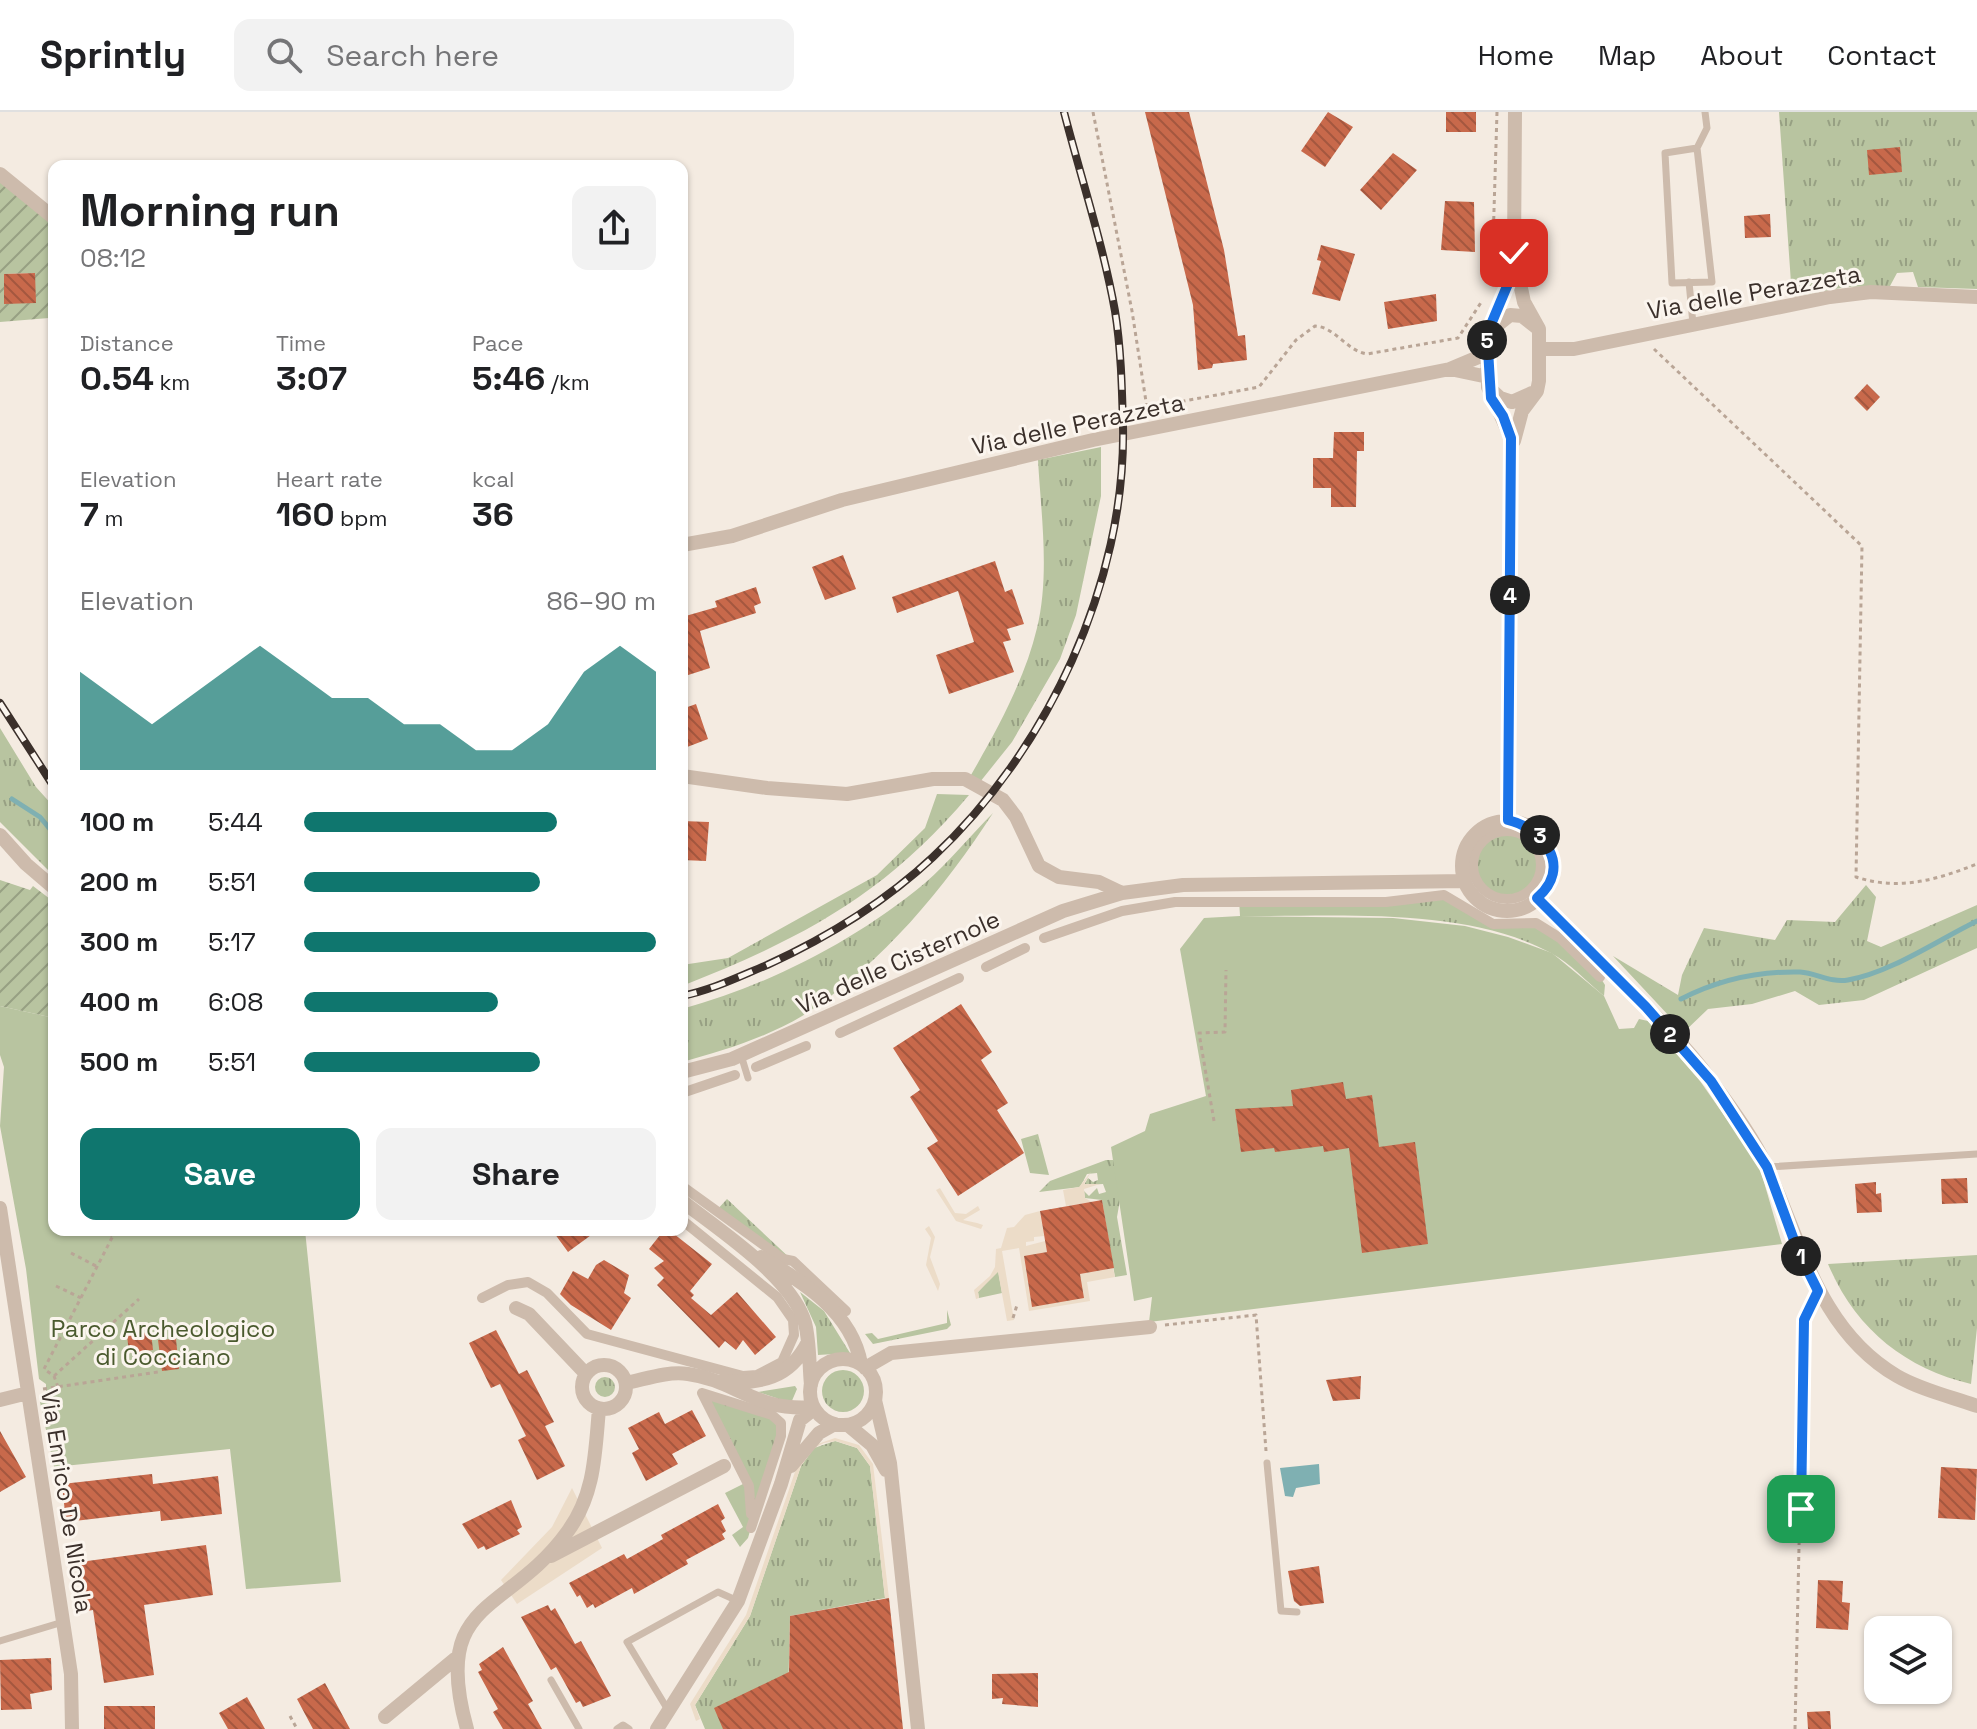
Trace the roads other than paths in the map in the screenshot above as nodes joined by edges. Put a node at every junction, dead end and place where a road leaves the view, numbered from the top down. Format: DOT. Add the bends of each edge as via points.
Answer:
graph roads {
  1 [pos="1515,112"];
  2 [pos="1705,112"];
  3 [pos="1697,148"];
  4 [pos="0,174"];
  5 [pos="48,213"];
  6 [pos="1514,253"];
  7 [pos="1689,282"];
  8 [pos="1977,297"];
  9 [pos="1700,323"];
  10 [pos="1539,329"];
  11 [pos="1487,334"];
  12 [pos="1539,349"];
  13 [pos="1574,349"];
  14 [pos="1488,353"];
  15 [pos="1539,365"];
  16 [pos="1450,369"];
  17 [pos="1488,382"];
  18 [pos="1537,391"];
  19 [pos="1512,460"];
  20 [pos="688,544"];
  21 [pos="688,777"];
  22 [pos="1508,820"];
  23 [pos="0,835"];
  24 [pos="1472,881"];
  25 [pos="48,883"];
  26 [pos="1122,893"];
  27 [pos="1537,898"];
  28 [pos="1044,938"];
  29 [pos="1025,948"];
  30 [pos="986,967"];
  31 [pos="1600,977"];
  32 [pos="959,978"];
  33 [pos="840,1033"];
  34 [pos="806,1046"];
  35 [pos="741,1055"];
  36 [pos="756,1067"];
  37 [pos="688,1072"];
  38 [pos="735,1075"];
  39 [pos="748,1078"];
  40 [pos="688,1091"];
  41 [pos="1977,1154"];
  42 [pos="1767,1167"];
  43 [pos="688,1190"];
  44 [pos="688,1206"];
  45 [pos="0,1208"];
  46 [pos="688,1225"];
  47 [pos="732,1240"];
  48 [pos="482,1298"];
  49 [pos="516,1308"];
  50 [pos="846,1311"];
  51 [pos="1150,1327"];
  52 [pos="809,1340"];
  53 [pos="863,1366"];
  54 [pos="586,1374"];
  55 [pos="706,1379"];
  56 [pos="626,1383"];
  57 [pos="811,1385"];
  58 [pos="28,1393"];
  59 [pos="0,1400"];
  60 [pos="875,1400"];
  61 [pos="1977,1406"];
  62 [pos="813,1408"];
  63 [pos="599,1409"];
  64 [pos="842,1425"];
  65 [pos="1267,1463"];
  66 [pos="724,1466"];
  67 [pos="781,1484"];
  68 [pos="891,1488"];
  69 [pos="751,1528"];
  70 [pos="544,1559"];
  71 [pos="738,1601"];
  72 [pos="1297,1612"];
  73 [pos="63,1622"];
  74 [pos="0,1641"];
  75 [pos="455,1659"];
  76 [pos="551,1680"];
  77 [pos="669,1712"];
  78 [pos="385,1717"];
  79 [pos="72,1729"];
  80 [pos="467,1729"];
  81 [pos="579,1729"];
  82 [pos="617,1729"];
  83 [pos="629,1729"];
  84 [pos="657,1729"];
  85 [pos="918,1729"];
  1 -- 6 [label="street"];
  2 -- 3 [label="lane" via="1707,128"];
  3 -- 7 [label="lane" via="1712,282"];
  3 -- 7 [label="lane" via="1665,153 1672,283"];
  4 -- 5 [label="street"];
  6 -- 10 [label="street" via="1524,302"];
  6 -- 11 [label="street" via="1510,279"];
  7 -- 9 [label="lane"];
  8 -- 9 [label="street, Via delle Perazzeta" via="1871,292"];
  9 -- 13 [label="street, Via delle Perazzeta"];
  10 -- 11 [label="street" via="1522,316 1510,315"];
  10 -- 12 [label="street"];
  11 -- 14 [label="street"];
  12 -- 13 [label="street, Via delle Perazzeta"];
  12 -- 15 [label="street"];
  13 -- 15 [label="street"];
  14 -- 16 [label="street"];
  14 -- 17 [label="street"];
  15 -- 18 [label="street"];
  16 -- 17 [label="street, Via delle Perazzeta"];
  16 -- 20 [label="street, Via delle Perazzeta" via="1093,440 842,500 732,536"];
  17 -- 18 [label="street" via="1500,398 1512,402"];
  17 -- 19 [label="street" via="1511,438"];
  18 -- 19 [label="street" via="1516,425"];
  19 -- 22 [label="street"];
  21 -- 26 [label="street, Via delle Cisternole" via="847,794 933,779 965,779 1003,800 1039,866 1059,877 1099,882"];
  22 -- 24 [label="street" via="1475,834 1464,852"];
  22 -- 27 [label="street" via="1527,825 1547,843 1552,856 1551,876"];
  23 -- 25 [label="street"];
  24 -- 24 [label="street" via="1502,898 1522,895 1541,869 1536,846 1517,832 1488,836 1475,852"];
  24 -- 26 [label="street, Via delle Cisternole" via="1183,885"];
  24 -- 27 [label="street" via="1475,897 1492,908 1515,910"];
  26 -- 35 [label="street, Via delle Cisternole" via="1063,911"];
  27 -- 42 [label="street" via="1711,1081"];
  28 -- 31 [label="street" via="1156,904 1239,899 1386,902 1444,895 1493,924 1536,923 1560,938"];
  29 -- 30 [label="street"];
  32 -- 33 [label="street"];
  34 -- 36 [label="street"];
  35 -- 37 [label="street, Via delle Cisternole"];
  35 -- 39 [label="lane"];
  38 -- 40 [label="street"];
  41 -- 42 [label="lane"];
  42 -- 61 [label="street" via="1798,1251 1850,1337 1897,1376"];
  43 -- 50 [label="street" via="793,1261"];
  44 -- 47 [label="street"];
  45 -- 58 [label="street, Via Enrico De Nicola"];
  46 -- 48 [label="street" via="786,1308 794,1335 782,1362 771,1370 743,1376 587,1334 547,1293 528,1282"];
  47 -- 52 [label="street" via="799,1306"];
  47 -- 53 [label="street" via="809,1287 847,1328"];
  49 -- 54 [label="street" via="529,1314"];
  51 -- 53 [label="street" via="891,1353"];
  52 -- 55 [label="street" via="796,1362 775,1377 739,1383"];
  52 -- 57 [label="street"];
  53 -- 57 [label="street" via="851,1360 830,1362"];
  53 -- 60 [label="street" via="876,1386"];
  54 -- 56 [label="street" via="609,1366"];
  54 -- 63 [label="street" via="582,1391"];
  55 -- 56 [label="street" via="673,1373"];
  55 -- 62 [label="street" via="790,1410"];
  56 -- 63 [label="street" via="622,1400"];
  57 -- 62 [label="street"];
  58 -- 59 [label="street"];
  58 -- 73 [label="street, Via Enrico De Nicola"];
  60 -- 64 [label="street" via="860,1420"];
  60 -- 68 [label="street"];
  62 -- 64 [label="street"];
  62 -- 67 [label="street" via="800,1420"];
  63 -- 70 [label="street" via="594,1475 582,1508"];
  64 -- 67 [label="street" via="819,1433"];
  64 -- 68 [label="street" via="872,1445"];
  65 -- 72 [label="lane" via="1281,1611"];
  66 -- 70 [label="street"];
  67 -- 71 [label="street"];
  68 -- 85 [label="street"];
  69 -- 69 [label="street" via="781,1423 772,1415 702,1393 749,1486"];
  70 -- 75 [label="street" via="474,1620"];
  71 -- 77 [label="street"];
  71 -- 77 [label="lane" via="718,1592 627,1642"];
  73 -- 74 [label="lane"];
  73 -- 79 [label="street, Via Enrico De Nicola"];
  75 -- 78 [label="street"];
  75 -- 80 [label="street"];
  76 -- 81 [label="lane"];
  77 -- 84 [label="street"];
  82 -- 83 [label="lane"];
}
